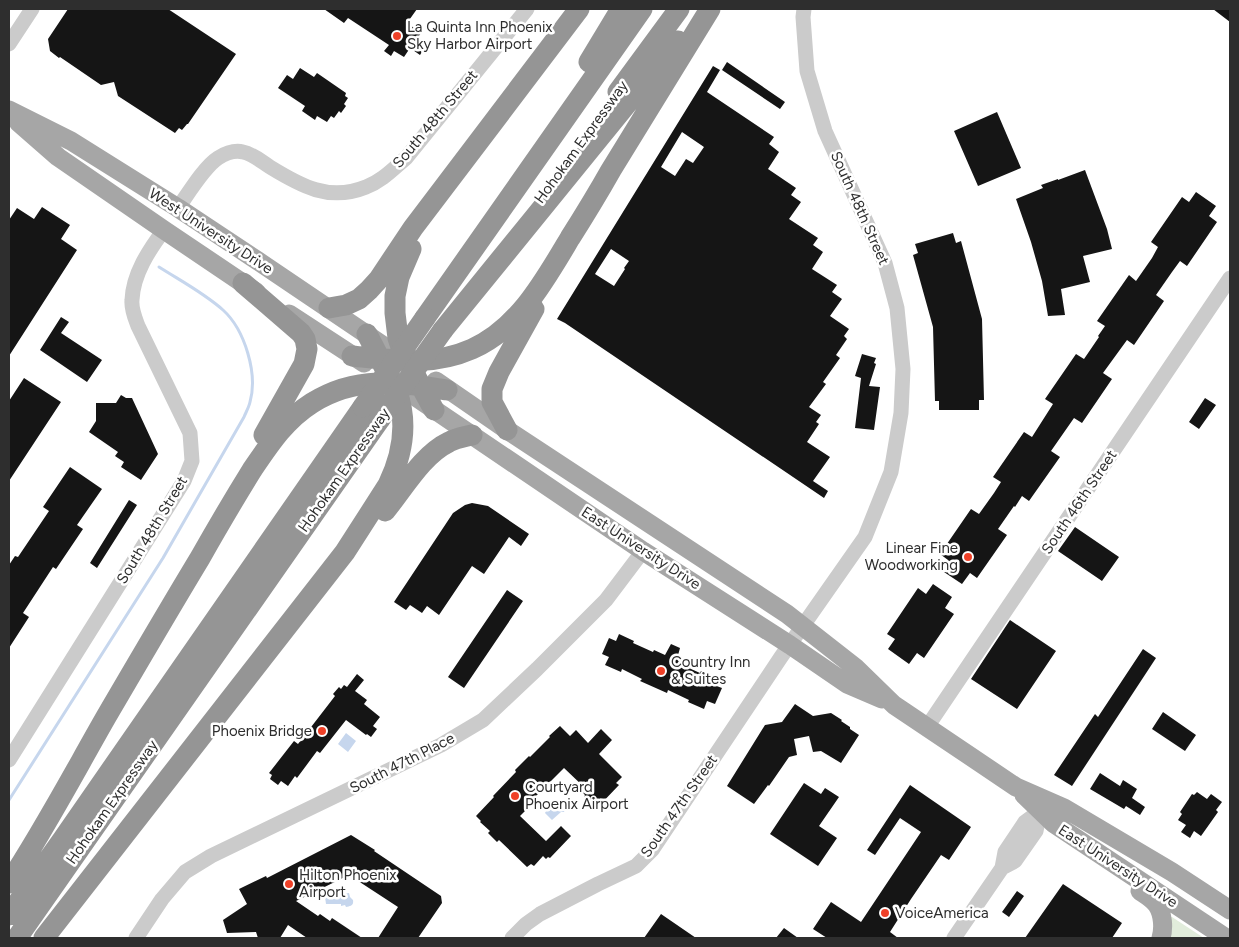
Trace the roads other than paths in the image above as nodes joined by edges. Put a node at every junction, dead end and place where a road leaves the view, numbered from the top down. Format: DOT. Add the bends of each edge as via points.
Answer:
graph roads {
  1 [pos="32,9"];
  2 [pos="527,9"];
  3 [pos="579,9"];
  4 [pos="621,9"];
  5 [pos="642,9"];
  6 [pos="679,9"];
  7 [pos="709,9"];
  8 [pos="804,9"];
  9 [pos="9,44"];
  10 [pos="9,110"];
  11 [pos="9,115"];
  12 [pos="565,119"];
  13 [pos="58,157"];
  14 [pos="446,185"];
  15 [pos="178,208"];
  16 [pos="164,230"];
  17 [pos="240,250"];
  18 [pos="559,258"];
  19 [pos="1230,278"];
  20 [pos="243,283"];
  21 [pos="329,308"];
  22 [pos="443,330"];
  23 [pos="367,334"];
  24 [pos="352,356"];
  25 [pos="380,359"];
  26 [pos="408,362"];
  27 [pos="392,382"];
  28 [pos="421,385"];
  29 [pos="447,390"];
  30 [pos="434,410"];
  31 [pos="372,413"];
  32 [pos="507,430"];
  33 [pos="472,435"];
  34 [pos="238,492"];
  35 [pos="643,551"];
  36 [pos="345,552"];
  37 [pos="740,582"];
  38 [pos="803,626"];
  39 [pos="790,645"];
  40 [pos="894,705"];
  41 [pos="927,727"];
  42 [pos="9,760"];
  43 [pos="1047,812"];
  44 [pos="9,883"];
  45 [pos="1230,910"];
  46 [pos="9,915"];
  47 [pos="17,938"];
  48 [pos="44,938"];
  49 [pos="136,938"];
  50 [pos="512,938"];
  51 [pos="954,938"];
  52 [pos="1161,938"];
  53 [pos="1226,938"];
  1 -- 9 [label="street"];
  2 -- 15 [label="street, South 48th Street" via="406,158 367,187 338,193 311,189 292,181 254,156 237,151 214,161"];
  3 -- 14 [label="highway"];
  4 -- 12 [label="highway" via="567,98"];
  5 -- 12 [label="highway, Hohokam Expressway"];
  6 -- 22 [label="highway, Hohokam Expressway"];
  7 -- 18 [label="highway"];
  7 -- 22 [label="highway" via="682,35"];
  8 -- 38 [label="street, South 48th Street" via="807,71 826,131 885,263 897,308 903,369 901,413 891,472 865,536"];
  10 -- 15 [label="main road, West University Drive" via="71,141"];
  11 -- 13 [label="main road, West University Drive"];
  12 -- 31 [label="highway, Hohokam Expressway, bridge" via="425,318"];
  13 -- 15 [label="main road" via="87,167 156,208"];
  13 -- 16 [label="main road, West University Drive"];
  14 -- 21 [label="highway" via="370,290 351,303"];
  14 -- 26 [label="highway" via="416,238 399,277 395,313 398,338"];
  15 -- 17 [label="main road, West University Drive"];
  16 -- 17 [label="main road" via="185,225"];
  16 -- 20 [label="main road, West University Drive"];
  16 -- 42 [label="street, South 48th Street" via="140,270 132,301 138,326 190,433 192,461 184,481"];
  17 -- 21 [label="main road, West University Drive"];
  18 -- 26 [label="highway" via="525,308 501,332 455,355 432,361"];
  18 -- 32 [label="highway" via="492,389 492,402"];
  19 -- 41 [label="street, South 46th Street"];
  20 -- 24 [label="main road, West University Drive"];
  20 -- 34 [label="highway" via="301,333 307,354 258,446"];
  21 -- 23 [label="main road, West University Drive"];
  22 -- 31 [label="highway, Hohokam Expressway, bridge"];
  23 -- 25 [label="highway"];
  23 -- 26 [label="main road, West University Drive"];
  24 -- 25 [label="highway"];
  24 -- 27 [label="main road, West University Drive"];
  25 -- 26 [label="highway"];
  25 -- 27 [label="highway"];
  26 -- 28 [label="highway"];
  26 -- 29 [label="main road, East University Drive"];
  27 -- 28 [label="highway"];
  27 -- 30 [label="main road, East University Drive"];
  27 -- 34 [label="highway" via="346,388 302,410 278,433"];
  27 -- 36 [label="highway" via="403,413 400,454 388,485"];
  28 -- 29 [label="highway"];
  28 -- 30 [label="highway"];
  29 -- 32 [label="main road, East University Drive"];
  30 -- 33 [label="main road, East University Drive"];
  31 -- 46 [label="highway, Hohokam Expressway"];
  31 -- 47 [label="highway, Hohokam Expressway"];
  32 -- 37 [label="main road, East University Drive"];
  33 -- 35 [label="main road, East University Drive"];
  33 -- 36 [label="highway" via="448,442 430,455 386,510"];
  34 -- 44 [label="highway"];
  35 -- 37 [label="main road" via="655,546"];
  35 -- 39 [label="main road, East University Drive"];
  35 -- 49 [label="street, South 47th Place" via="606,600 483,720 441,745 211,856 185,872"];
  36 -- 48 [label="highway"];
  37 -- 38 [label="main road, East University Drive"];
  38 -- 39 [label="street, South 47th Street"];
  38 -- 40 [label="main road, East University Drive" via="856,668"];
  39 -- 40 [label="main road, East University Drive" via="847,684"];
  39 -- 50 [label="street, South 47th Street" via="652,850 636,866 540,914"];
  40 -- 41 [label="main road, East University Drive"];
  41 -- 43 [label="main road, East University Drive"];
  43 -- 45 [label="main road, East University Drive" via="1064,808"];
  43 -- 51 [label="street" via="1015,861 1002,868"];
  43 -- 52 [label="main road" via="1098,863 1157,904 1161,913"];
  43 -- 53 [label="main road, East University Drive"];
}
